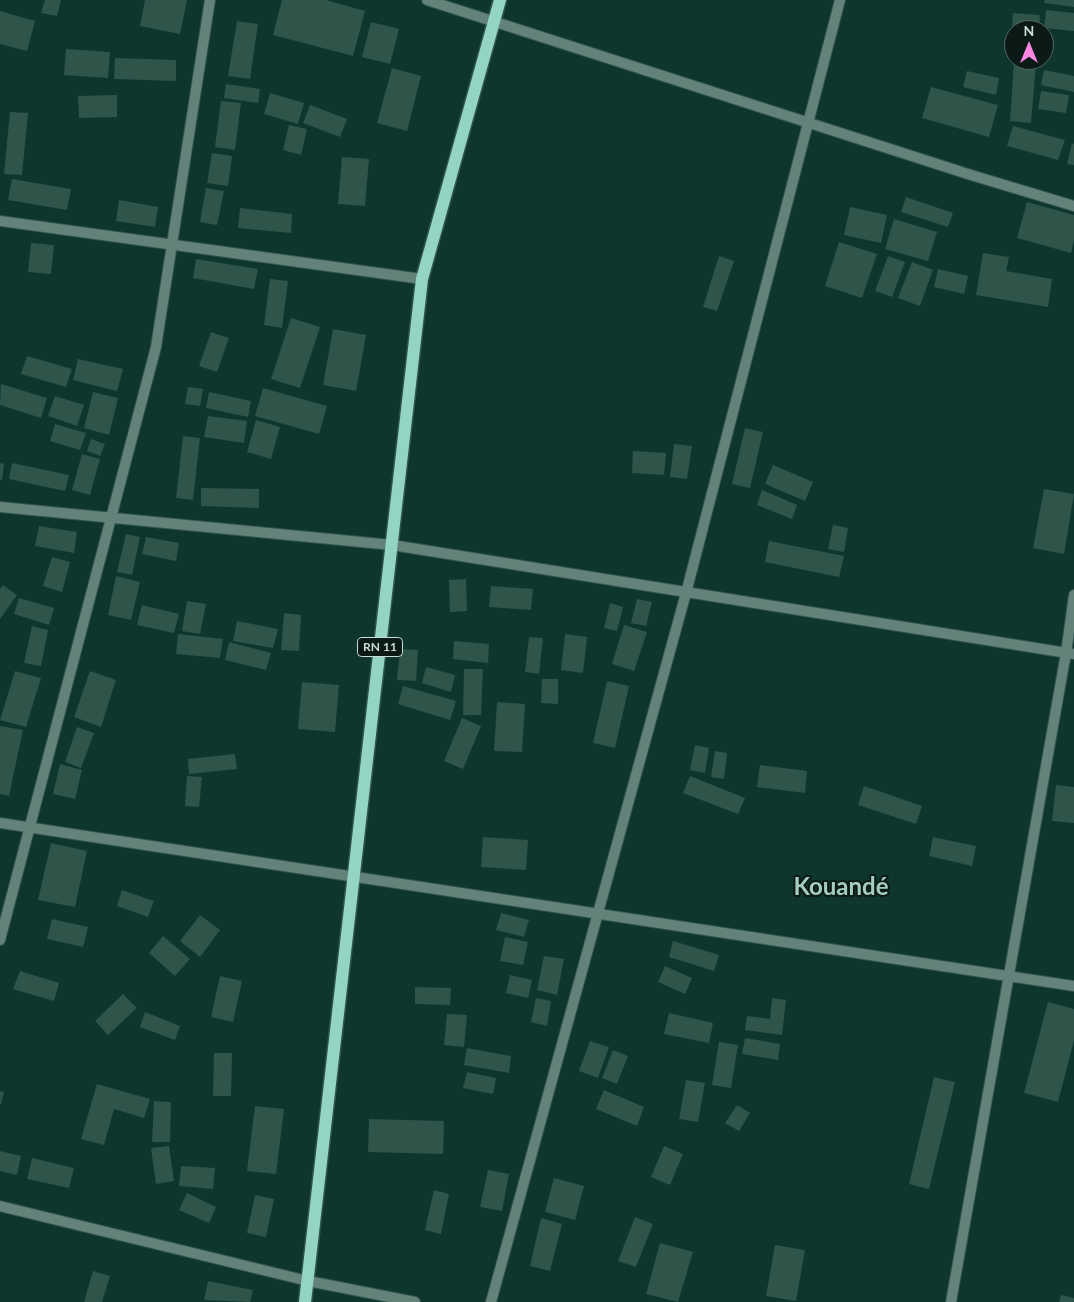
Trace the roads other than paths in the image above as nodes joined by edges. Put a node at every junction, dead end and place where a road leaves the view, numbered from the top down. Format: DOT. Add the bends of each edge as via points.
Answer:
graph roads {
  1 [pos="210,0"];
  2 [pos="427,0"];
  3 [pos="500,0"];
  4 [pos="840,0"];
  5 [pos="494,21"];
  6 [pos="809,123"];
  7 [pos="1074,206"];
  8 [pos="0,222"];
  9 [pos="172,243"];
  10 [pos="422,279"];
  11 [pos="0,507"];
  12 [pos="110,517"];
  13 [pos="392,545"];
  14 [pos="686,592"];
  15 [pos="1074,595"];
  16 [pos="1070,654"];
  17 [pos="0,823"];
  18 [pos="29,827"];
  19 [pos="354,877"];
  20 [pos="598,914"];
  21 [pos="0,940"];
  22 [pos="1009,976"];
  23 [pos="1074,986"];
  24 [pos="0,1206"];
  25 [pos="308,1280"];
  26 [pos="305,1302"];
  27 [pos="415,1302"];
  28 [pos="490,1302"];
  29 [pos="951,1302"];
  1 -- 9 [label="street"];
  2 -- 5 [label="street"];
  3 -- 5 [label="main road, RN 11"];
  4 -- 6 [label="street"];
  5 -- 6 [label="street"];
  5 -- 10 [label="main road, RN 11"];
  6 -- 7 [label="street"];
  6 -- 14 [label="street"];
  8 -- 9 [label="street"];
  9 -- 10 [label="street"];
  9 -- 12 [label="street" via="156,347"];
  10 -- 13 [label="main road, RN 11"];
  11 -- 12 [label="street"];
  12 -- 13 [label="street"];
  12 -- 18 [label="street"];
  13 -- 14 [label="street"];
  13 -- 19 [label="main road, RN 11"];
  14 -- 16 [label="street"];
  14 -- 20 [label="street"];
  15 -- 16 [label="street"];
  16 -- 22 [label="street"];
  17 -- 18 [label="street"];
  18 -- 19 [label="street"];
  18 -- 21 [label="street"];
  19 -- 20 [label="street"];
  19 -- 25 [label="main road, RN 11"];
  20 -- 22 [label="street"];
  20 -- 28 [label="street"];
  22 -- 23 [label="street"];
  22 -- 29 [label="street"];
  24 -- 25 [label="street"];
  25 -- 26 [label="main road, RN 11"];
  25 -- 27 [label="street"];
}
